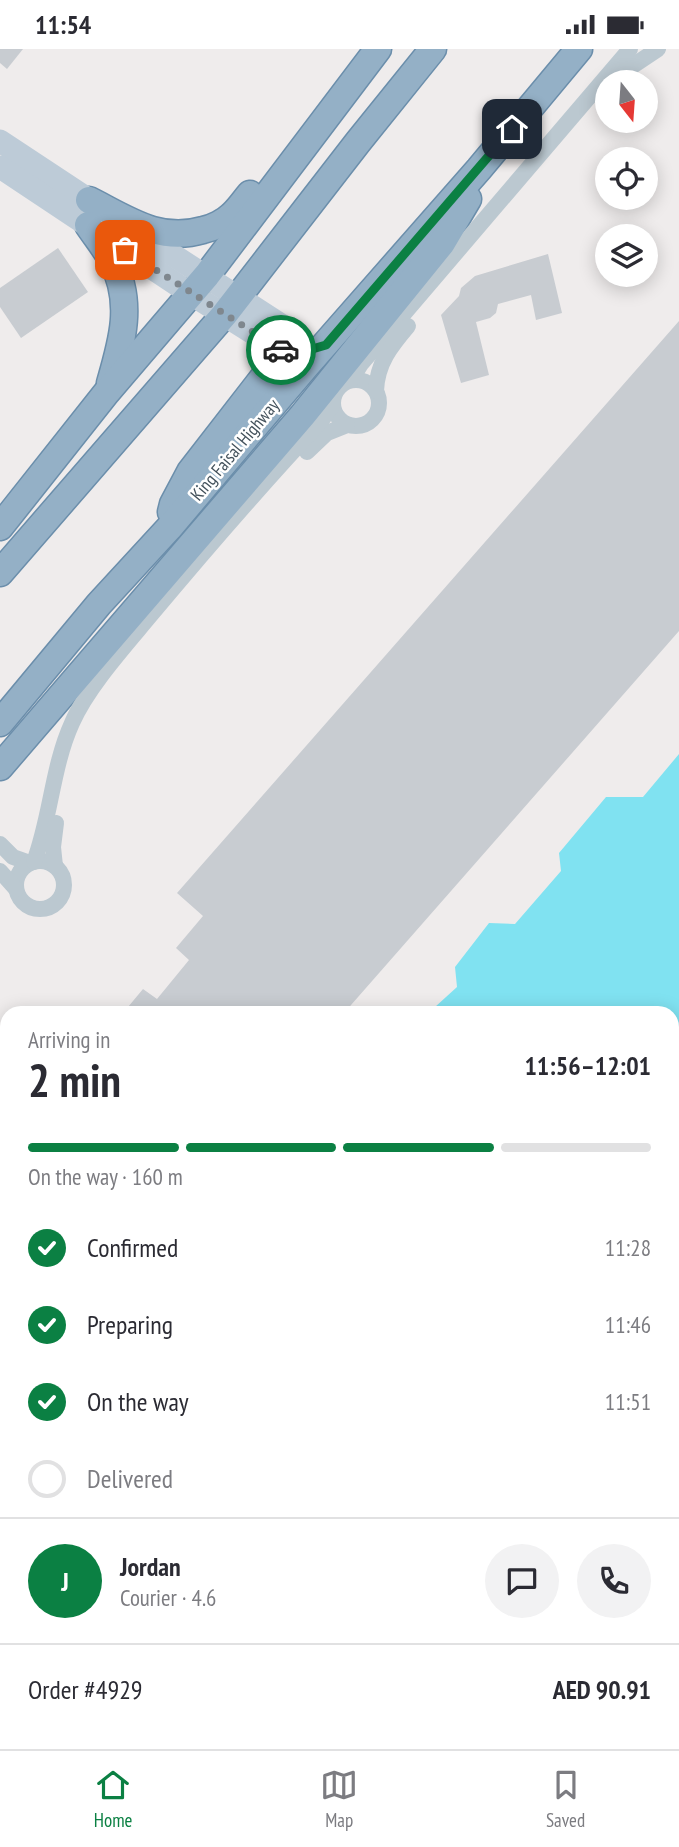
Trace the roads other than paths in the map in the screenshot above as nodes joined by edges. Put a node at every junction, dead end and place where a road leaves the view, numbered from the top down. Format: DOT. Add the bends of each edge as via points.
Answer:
graph roads {
  1 [pos="376,49"];
  2 [pos="433,49"];
  3 [pos="579,49"];
  4 [pos="630,49"];
  5 [pos="658,49"];
  6 [pos="664,49"];
  7 [pos="670,49"];
  8 [pos="628,70"];
  9 [pos="595,105"];
  10 [pos="0,141"];
  11 [pos="0,167"];
  12 [pos="479,169"];
  13 [pos="88,213"];
  14 [pos="199,284"];
  15 [pos="231,306"];
  16 [pos="326,345"];
  17 [pos="283,352"];
  18 [pos="351,380"];
  19 [pos="376,391"];
  20 [pos="107,393"];
  21 [pos="333,404"];
  22 [pos="347,425"];
  23 [pos="0,527"];
  24 [pos="169,528"];
  25 [pos="0,573"];
  26 [pos="0,723"];
  27 [pos="0,767"];
  28 [pos="0,844"];
  29 [pos="32,862"];
  30 [pos="55,866"];
  31 [pos="0,871"];
  32 [pos="16,888"];
  1 -- 13 [label="highway" via="327,95 232,216 211,228 188,235 153,232"];
  1 -- 14 [label="highway"];
  2 -- 15 [label="highway"];
  3 -- 12 [label="highway, King Faisal Highway"];
  4 -- 18 [label="street"];
  5 -- 8 [label="street"];
  6 -- 7 [label="street"];
  9 -- 19 [label="street" via="388,350"];
  10 -- 13 [label="main road"];
  11 -- 13 [label="main road"];
  12 -- 16 [label="highway, King Faisal Highway"];
  12 -- 27 [label="highway" via="453,225 408,285 302,416"];
  13 -- 14 [label="main road"];
  13 -- 20 [label="highway" via="124,293 125,323"];
  14 -- 15 [label="main road"];
  14 -- 20 [label="highway"];
  15 -- 17 [label="main road" via="281,325 286,341"];
  15 -- 25 [label="highway"];
  16 -- 17 [label="main road" via="303,353"];
  16 -- 24 [label="highway, King Faisal Highway"];
  17 -- 24 [label="highway" via="190,472 173,504"];
  18 -- 19 [label="street" via="365,382"];
  18 -- 21 [label="street" via="340,387"];
  19 -- 22 [label="street" via="379,410 372,421"];
  20 -- 23 [label="highway"];
  21 -- 22 [label="street" via="337,417"];
  21 -- 29 [label="street" via="217,535 87,697 66,737 45,832"];
  22 -- 30 [label="street" via="315,443 217,551 94,702 72,753 53,837"];
  24 -- 26 [label="highway, King Faisal Highway"];
  28 -- 29 [label="street" via="13,857"];
  29 -- 30 [label="street"];
  29 -- 32 [label="street" via="19,873"];
  30 -- 32 [label="street" via="64,884 61,897 51,906 27,906"];
  31 -- 32 [label="street"];
}
